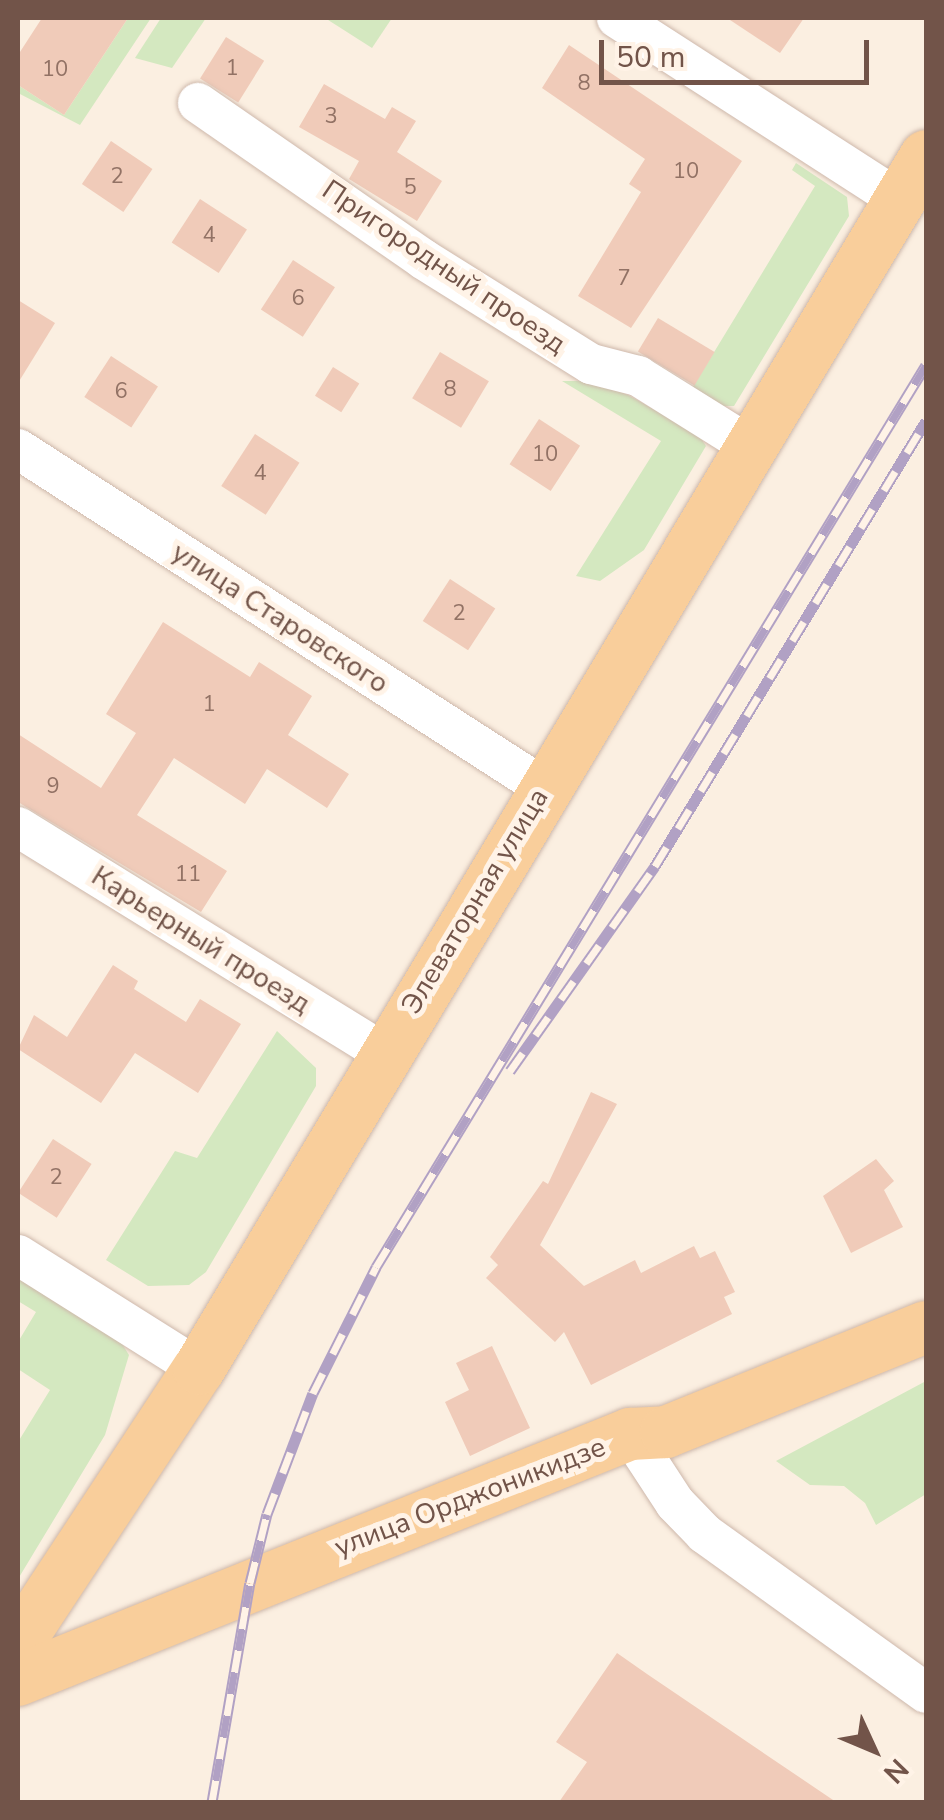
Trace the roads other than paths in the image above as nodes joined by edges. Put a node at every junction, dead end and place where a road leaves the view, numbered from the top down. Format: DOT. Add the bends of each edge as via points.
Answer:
graph roads {
  1 [pos="618,18"];
  2 [pos="198,103"];
  3 [pos="926,156"];
  4 [pos="899,200"];
  5 [pos="750,446"];
  6 [pos="18,449"];
  7 [pos="542,787"];
  8 [pos="18,827"];
  9 [pos="386,1054"];
  10 [pos="18,1255"];
  11 [pos="926,1327"];
  12 [pos="198,1369"];
  13 [pos="630,1434"];
  14 [pos="18,1643"];
  15 [pos="18,1680"];
  16 [pos="926,1693"];
  1 -- 4 [label="street"];
  2 -- 5 [label="street, Пригородный проезд" via="576,355 638,376"];
  3 -- 4 [label="main road, Элеваторная улица"];
  4 -- 5 [label="main road, Элеваторная улица"];
  5 -- 7 [label="main road, Элеваторная улица"];
  6 -- 7 [label="street, улица Старовского"];
  7 -- 9 [label="main road, Элеваторная улица"];
  8 -- 9 [label="street, Карьерный проезд"];
  9 -- 12 [label="main road, Элеваторная улица"];
  10 -- 12 [label="street"];
  11 -- 13 [label="main road, улица Орджоникидзе" via="666,1432"];
  12 -- 14 [label="main road, Элеваторная улица"];
  13 -- 15 [label="main road, улица Орджоникидзе"];
  13 -- 16 [label="street" via="705,1534"];
}
